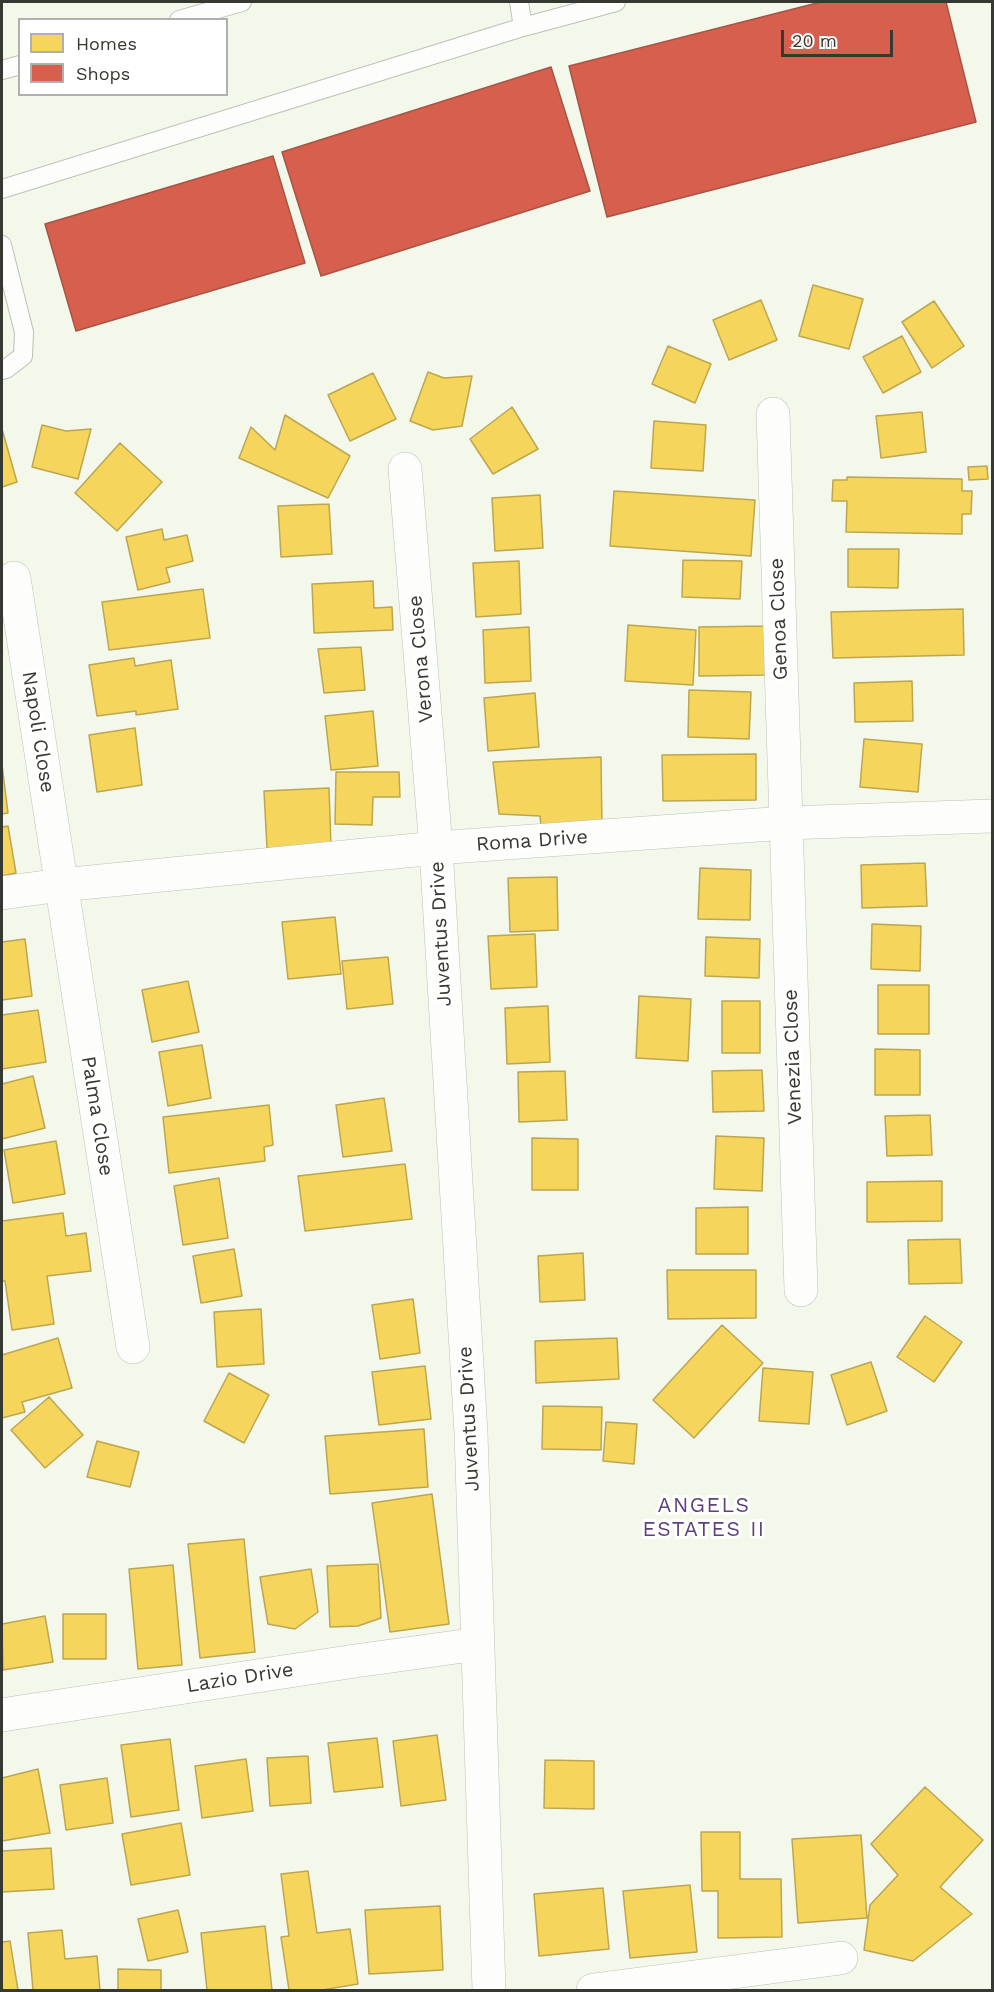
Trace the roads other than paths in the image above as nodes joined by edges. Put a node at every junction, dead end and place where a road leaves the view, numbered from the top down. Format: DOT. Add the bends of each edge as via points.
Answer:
graph roads {
  1 [pos="242,2"];
  2 [pos="519,2"];
  3 [pos="616,2"];
  4 [pos="186,18"];
  5 [pos="523,27"];
  6 [pos="18,66"];
  7 [pos="2,70"];
  8 [pos="2,189"];
  9 [pos="2,245"];
  10 [pos="2,370"];
  11 [pos="773,414"];
  12 [pos="405,470"];
  13 [pos="14,578"];
  14 [pos="993,816"];
  15 [pos="786,823"];
  16 [pos="436,848"];
  17 [pos="62,885"];
  18 [pos="2,893"];
  19 [pos="801,1290"];
  20 [pos="133,1347"];
  21 [pos="478,1644"];
  22 [pos="2,1715"];
  23 [pos="841,1958"];
  24 [pos="489,1990"];
  25 [pos="593,1990"];
  1 -- 4 [label="lane"];
  2 -- 5 [label="lane"];
  3 -- 5 [label="lane"];
  5 -- 8 [label="lane"];
  6 -- 7 [label="lane"];
  9 -- 10 [label="lane" via="24,332 23,356"];
  11 -- 15 [label="street, Genoa Close"];
  12 -- 16 [label="street, Verona Close"];
  13 -- 17 [label="street, Napoli Close"];
  14 -- 15 [label="street, Roma Drive"];
  15 -- 16 [label="street, Roma Drive"];
  15 -- 19 [label="street, Venezia Close"];
  16 -- 17 [label="street, Roma Drive"];
  16 -- 21 [label="street, Juventus Drive" via="471,1433"];
  17 -- 18 [label="street, Roma Drive"];
  17 -- 20 [label="street, Palma Close"];
  21 -- 22 [label="street, Lazio Drive"];
  21 -- 24 [label="street, Juventus Drive"];
  23 -- 25 [label="street"];
}
